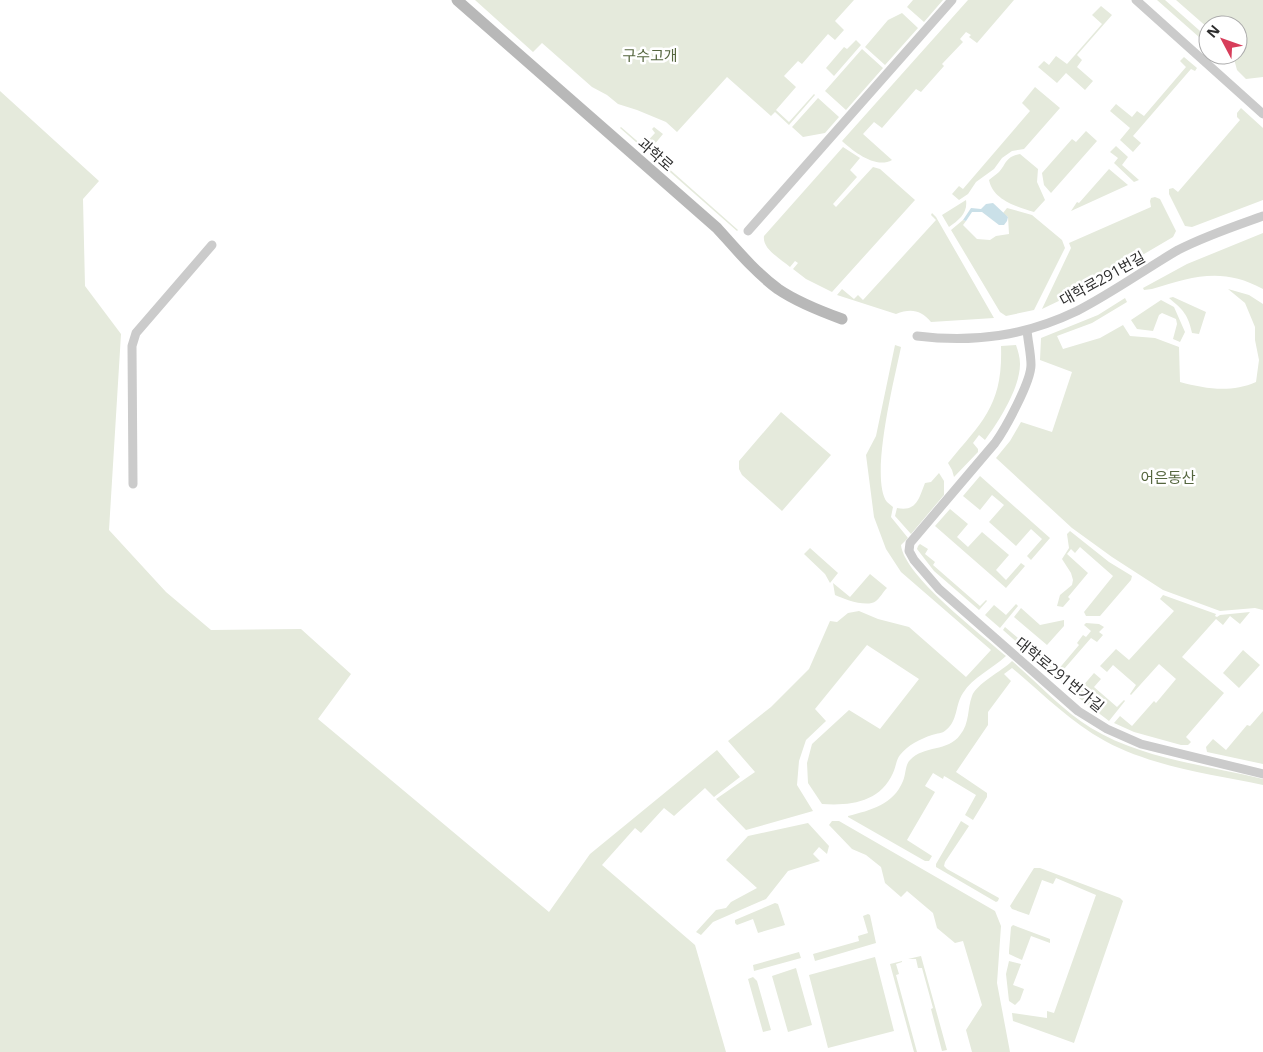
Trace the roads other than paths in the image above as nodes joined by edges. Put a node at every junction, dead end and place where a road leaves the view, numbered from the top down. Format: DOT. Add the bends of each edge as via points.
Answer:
graph roads {
  1 [pos="457,0"];
  2 [pos="952,0"];
  3 [pos="1136,0"];
  4 [pos="1263,114"];
  5 [pos="1263,216"];
  6 [pos="748,231"];
  7 [pos="212,245"];
  8 [pos="842,319"];
  9 [pos="1027,330"];
  10 [pos="917,336"];
  11 [pos="133,484"];
  12 [pos="1263,774"];
  1 -- 8 [label="street, 과학로" via="717,228 744,259 778,289"];
  2 -- 6 [label="street"];
  3 -- 4 [label="street"];
  5 -- 9 [label="street, 대학로291번길" via="1180,249 1076,311"];
  7 -- 11 [label="street" via="136,333 132,346"];
  9 -- 10 [label="street, 대학로291번길" via="976,338"];
  9 -- 12 [label="street, 대학로291번가길" via="1031,367 1004,431 910,543 909,551 939,589 1078,711 1141,744"];
}
